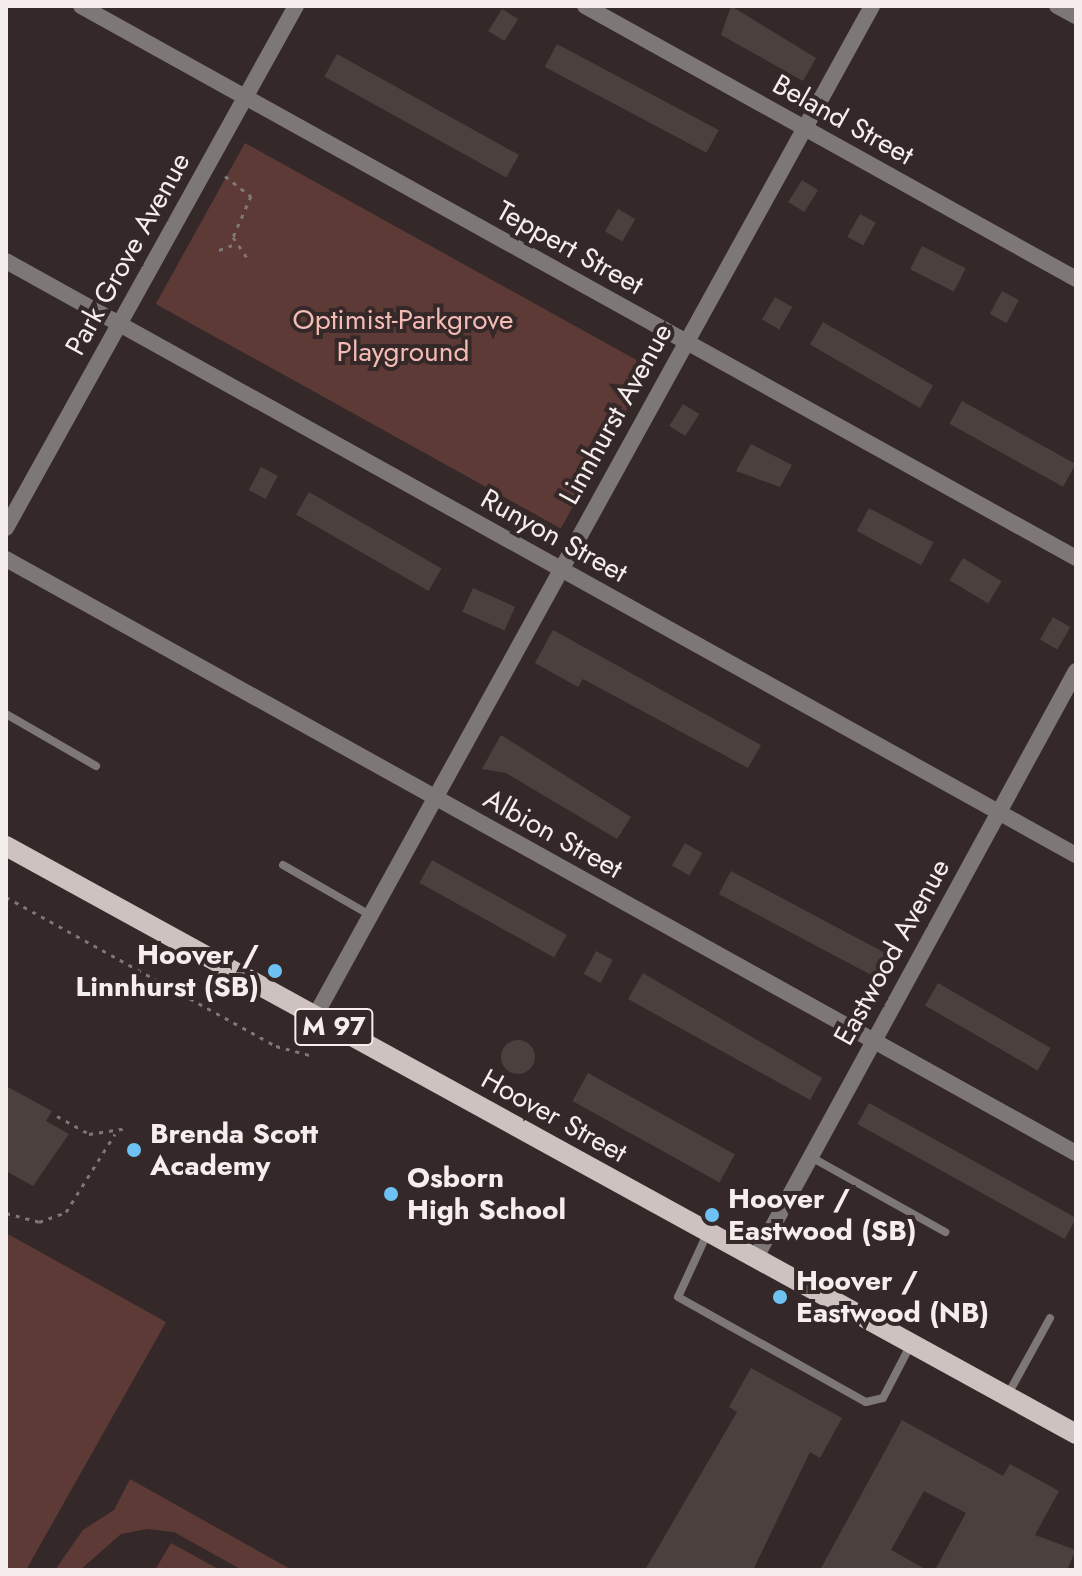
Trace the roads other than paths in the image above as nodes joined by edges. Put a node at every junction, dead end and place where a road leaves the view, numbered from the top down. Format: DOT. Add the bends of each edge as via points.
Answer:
graph roads {
  1 [pos="81,6"];
  2 [pos="296,6"];
  3 [pos="585,6"];
  4 [pos="872,6"];
  5 [pos="1057,6"];
  6 [pos="1076,16"];
  7 [pos="245,97"];
  8 [pos="803,128"];
  9 [pos="6,261"];
  10 [pos="1076,279"];
  11 [pos="119,324"];
  12 [pos="686,342"];
  13 [pos="6,528"];
  14 [pos="1076,558"];
  15 [pos="6,559"];
  16 [pos="560,569"];
  17 [pos="1076,671"];
  18 [pos="6,714"];
  19 [pos="96,766"];
  20 [pos="436,798"];
  21 [pos="999,812"];
  22 [pos="6,846"];
  23 [pos="1076,855"];
  24 [pos="283,865"];
  25 [pos="371,916"];
  26 [pos="315,1016"];
  27 [pos="873,1040"];
  28 [pos="1076,1153"];
  29 [pos="810,1157"];
  30 [pos="945,1232"];
  31 [pos="708,1233"];
  32 [pos="755,1259"];
  33 [pos="1050,1318"];
  34 [pos="911,1344"];
  35 [pos="1007,1396"];
  36 [pos="1076,1434"];
  1 -- 7 [label="street, Teppert Street"];
  2 -- 7 [label="street, Park Grove Avenue"];
  3 -- 8 [label="street, Beland Street"];
  4 -- 8 [label="street, Linnhurst Avenue"];
  5 -- 6 [label="street"];
  7 -- 11 [label="street, Park Grove Avenue"];
  7 -- 12 [label="street, Teppert Street"];
  8 -- 10 [label="street, Beland Street"];
  8 -- 12 [label="street, Linnhurst Avenue"];
  9 -- 11 [label="street, Runyon Street"];
  11 -- 13 [label="street, Park Grove Avenue"];
  11 -- 16 [label="street, Runyon Street"];
  12 -- 14 [label="street, Teppert Street"];
  12 -- 16 [label="street, Linnhurst Avenue"];
  15 -- 20 [label="street, Albion Street"];
  16 -- 20 [label="street, Linnhurst Avenue"];
  16 -- 21 [label="street, Runyon Street"];
  17 -- 21 [label="street, Eastwood Avenue"];
  18 -- 19 [label="lane"];
  20 -- 25 [label="street, Linnhurst Avenue"];
  20 -- 27 [label="street, Albion Street"];
  21 -- 23 [label="street, Runyon Street"];
  21 -- 27 [label="street, Eastwood Avenue"];
  22 -- 26 [label="main road, Hoover Street / M 97"];
  24 -- 25 [label="lane"];
  25 -- 26 [label="street, Linnhurst Avenue"];
  26 -- 31 [label="main road, Hoover Street / M 97"];
  27 -- 28 [label="street, Albion Street"];
  27 -- 29 [label="street, Eastwood Avenue"];
  29 -- 30 [label="lane"];
  29 -- 32 [label="street, Eastwood Avenue"];
  31 -- 32 [label="main road, Hoover Street / M 97"];
  31 -- 34 [label="lane" via="675,1289 678,1297 866,1402 883,1398"];
  32 -- 34 [label="main road, Hoover Street / M 97"];
  33 -- 35 [label="lane"];
  34 -- 35 [label="main road, Hoover Street / M 97"];
  35 -- 36 [label="main road, Hoover Street / M 97"];
}
